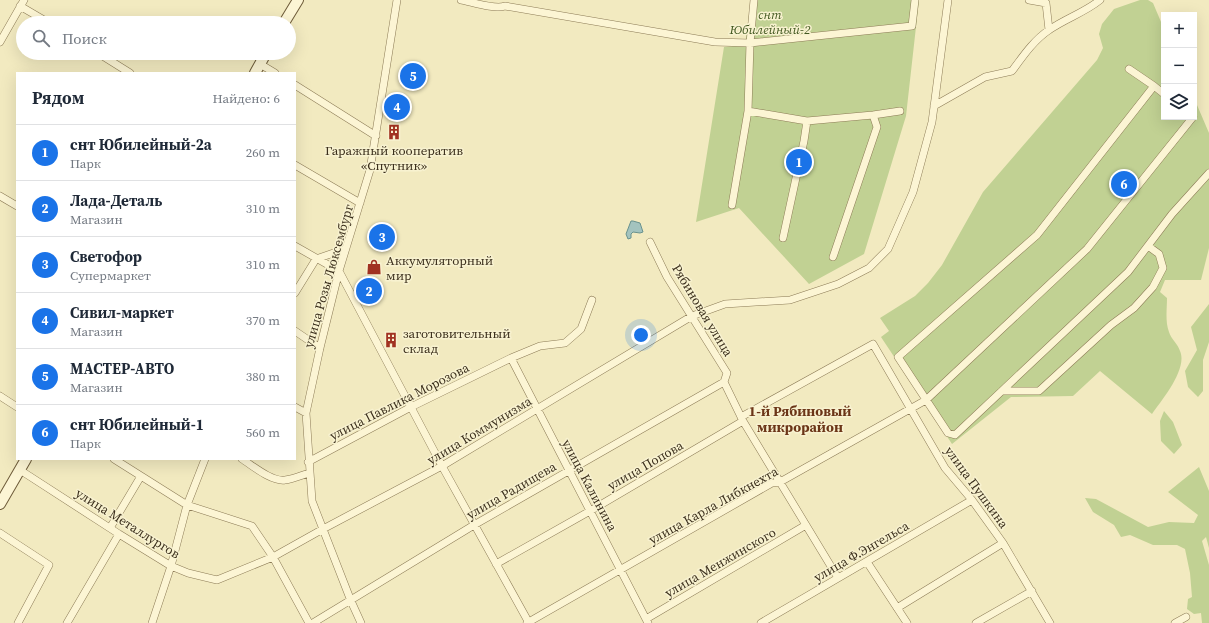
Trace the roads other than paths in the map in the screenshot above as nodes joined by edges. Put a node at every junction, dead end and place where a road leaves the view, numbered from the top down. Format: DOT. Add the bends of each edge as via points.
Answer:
graph roads {
  1 [pos="298,0"];
  2 [pos="397,0"];
  3 [pos="461,0"];
  4 [pos="754,0"];
  5 [pos="915,0"];
  6 [pos="948,0"];
  7 [pos="1029,0"];
  8 [pos="1100,0"];
  9 [pos="22,3"];
  10 [pos="39,16"];
  11 [pos="288,16"];
  12 [pos="1049,30"];
  13 [pos="0,42"];
  14 [pos="750,43"];
  15 [pos="109,60"];
  16 [pos="262,60"];
  17 [pos="260,64"];
  18 [pos="1129,69"];
  19 [pos="128,72"];
  20 [pos="256,72"];
  21 [pos="273,72"];
  22 [pos="296,86"];
  23 [pos="1154,86"];
  24 [pos="1161,92"];
  25 [pos="934,106"];
  26 [pos="748,111"];
  27 [pos="900,111"];
  28 [pos="873,115"];
  29 [pos="1191,120"];
  30 [pos="807,121"];
  31 [pos="376,136"];
  32 [pos="296,166"];
  33 [pos="1209,173"];
  34 [pos="0,196"];
  35 [pos="360,203"];
  36 [pos="16,205"];
  37 [pos="732,205"];
  38 [pos="783,238"];
  39 [pos="650,242"];
  40 [pos="1148,246"];
  41 [pos="296,247"];
  42 [pos="345,249"];
  43 [pos="833,257"];
  44 [pos="316,259"];
  45 [pos="339,271"];
  46 [pos="296,291"];
  47 [pos="592,300"];
  48 [pos="692,316"];
  49 [pos="296,332"];
  50 [pos="873,344"];
  51 [pos="320,348"];
  52 [pos="511,358"];
  53 [pos="724,382"];
  54 [pos="1002,391"];
  55 [pos="0,396"];
  56 [pos="926,400"];
  57 [pos="16,406"];
  58 [pos="411,406"];
  59 [pos="296,408"];
  60 [pos="537,409"];
  61 [pos="911,409"];
  62 [pos="306,413"];
  63 [pos="742,419"];
  64 [pos="25,460"];
  65 [pos="116,460"];
  66 [pos="205,460"];
  67 [pos="244,460"];
  68 [pos="308,462"];
  69 [pos="442,466"];
  70 [pos="20,470"];
  71 [pos="569,471"];
  72 [pos="309,473"];
  73 [pos="141,476"];
  74 [pos="780,482"];
  75 [pos="972,500"];
  76 [pos="0,504"];
  77 [pos="187,505"];
  78 [pos="590,511"];
  79 [pos="474,525"];
  80 [pos="806,525"];
  81 [pos="110,528"];
  82 [pos="323,529"];
  83 [pos="0,533"];
  84 [pos="119,534"];
  85 [pos="1003,543"];
  86 [pos="273,557"];
  87 [pos="867,562"];
  88 [pos="496,564"];
  89 [pos="171,566"];
  90 [pos="622,569"];
  91 [pos="838,578"];
  92 [pos="1032,591"];
  93 [pos="351,601"];
  94 [pos="897,608"];
  95 [pos="1186,617"];
  96 [pos="647,621"];
  97 [pos="18,623"];
  98 [pos="67,623"];
  99 [pos="152,623"];
  100 [pos="309,623"];
  101 [pos="313,623"];
  102 [pos="361,623"];
  103 [pos="528,623"];
  104 [pos="762,623"];
  105 [pos="907,623"];
  106 [pos="976,623"];
  107 [pos="1050,623"];
  108 [pos="1175,623"];
  1 -- 11 [label="street"];
  2 -- 31 [label="street, улица Розы Люксембург"];
  3 -- 14 [label="street" via="715,42"];
  4 -- 14 [label="street"];
  5 -- 14 [label="street" via="912,26"];
  6 -- 25 [label="street, улица Коммунизма"];
  7 -- 12 [label="street" via="1046,3"];
  8 -- 12 [label="street"];
  9 -- 10 [label="street"];
  9 -- 13 [label="street"];
  12 -- 25 [label="street" via="1026,52 1012,71 985,77"];
  14 -- 26 [label="street"];
  15 -- 19 [label="street"];
  16 -- 17 [label="street"];
  17 -- 20 [label="street"];
  17 -- 21 [label="street"];
  18 -- 23 [label="street"];
  22 -- 31 [label="street"];
  23 -- 24 [label="street"];
  23 -- 56 [label="street" via="1037,235 898,357"];
  25 -- 48 [label="street, улица Коммунизма" via="932,122 912,192 888,249 869,268 838,284 790,300 725,304"];
  26 -- 30 [label="street"];
  26 -- 37 [label="street"];
  27 -- 28 [label="street"];
  28 -- 30 [label="street"];
  28 -- 43 [label="street" via="877,127"];
  29 -- 56 [label="street, улица Карла Либкнехта" via="1087,249"];
  30 -- 38 [label="street"];
  31 -- 35 [label="street, улица Розы Люксембург" via="370,170"];
  32 -- 35 [label="street"];
  33 -- 40 [label="street" via="1172,214"];
  34 -- 36 [label="street"];
  35 -- 42 [label="street, улица Розы Люксембург"];
  39 -- 48 [label="street, Рябиновая улица" via="667,277"];
  40 -- 54 [label="street" via="1128,272"];
  40 -- 54 [label="street" via="1159,254 1163,268 1153,287 1134,308 1111,325 1039,391"];
  41 -- 44 [label="street"];
  42 -- 44 [label="street"];
  42 -- 45 [label="street, улица Розы Люксембург"];
  44 -- 45 [label="street"];
  44 -- 46 [label="street"];
  45 -- 51 [label="street, улица Розы Люксембург"];
  45 -- 58 [label="street"];
  47 -- 52 [label="street, улица Павлика Морозова" via="581,329 567,342 540,346"];
  48 -- 53 [label="street, Рябиновая улица" via="727,373"];
  48 -- 60 [label="street, улица Коммунизма"];
  49 -- 51 [label="street"];
  50 -- 61 [label="street, улица Пушкина"];
  50 -- 63 [label="street, улица Попова"];
  51 -- 62 [label="street, улица Розы Люксембург"];
  52 -- 58 [label="street, улица Павлика Морозова"];
  52 -- 60 [label="street, улица Калинина"];
  53 -- 63 [label="street, Рябиновая улица"];
  53 -- 71 [label="street, улица Радищева"];
  54 -- 56 [label="street" via="955,435 948,433"];
  55 -- 57 [label="street"];
  56 -- 61 [label="street, улица Карла Либкнехта"];
  58 -- 68 [label="street, улица Павлика Морозова"];
  58 -- 69 [label="street"];
  59 -- 62 [label="street"];
  60 -- 69 [label="street, улица Коммунизма"];
  60 -- 71 [label="street, улица Калинина"];
  61 -- 74 [label="street, улица Карла Либкнехта"];
  61 -- 75 [label="street, улица Пушкина" via="945,468"];
  62 -- 68 [label="street, улица Розы Люксембург"];
  63 -- 74 [label="street, Рябиновая улица"];
  63 -- 78 [label="street, улица Попова"];
  64 -- 70 [label="street"];
  65 -- 73 [label="street"];
  66 -- 77 [label="street"];
  67 -- 72 [label="street" via="279,480"];
  68 -- 72 [label="street, улица Розы Люксембург"];
  69 -- 79 [label="street"];
  69 -- 82 [label="street, улица Коммунизма"];
  70 -- 76 [label="street"];
  70 -- 81 [label="street, улица Металлургов"];
  71 -- 78 [label="street, улица Калинина"];
  71 -- 79 [label="street, улица Радищева"];
  72 -- 82 [label="street, улица Розы Люксембург" via="312,501"];
  73 -- 77 [label="street"];
  73 -- 81 [label="street"];
  74 -- 80 [label="street, Рябиновая улица"];
  74 -- 90 [label="street, улица Карла Либкнехта" via="772,484"];
  75 -- 85 [label="street, улица Пушкина"];
  75 -- 87 [label="street, улица Ф.Энгельса"];
  77 -- 86 [label="street" via="252,526"];
  77 -- 89 [label="street"];
  78 -- 88 [label="street, улица Попова"];
  78 -- 90 [label="street, улица Калинина"];
  79 -- 88 [label="street"];
  79 -- 93 [label="street, улица Радищева"];
  80 -- 91 [label="street, Рябиновая улица"];
  80 -- 96 [label="street, улица Менжинского"];
  81 -- 84 [label="street, улица Металлургов"];
  82 -- 86 [label="street, улица Коммунизма"];
  82 -- 93 [label="street, улица Розы Люксембург"];
  83 -- 97 [label="street" via="49,565"];
  84 -- 89 [label="street, улица Металлургов"];
  84 -- 98 [label="street"];
  85 -- 92 [label="street, улица Пушкина"];
  85 -- 94 [label="street"];
  86 -- 89 [label="street, улица Металлургов" via="217,580"];
  86 -- 100 [label="street"];
  87 -- 91 [label="street, улица Ф.Энгельса"];
  87 -- 94 [label="street"];
  88 -- 103 [label="street"];
  89 -- 99 [label="street"];
  90 -- 96 [label="street, улица Калинина"];
  90 -- 103 [label="street, улица Карла Либкнехта"];
  91 -- 104 [label="street, улица Ф.Энгельса"];
  92 -- 106 [label="street"];
  92 -- 107 [label="street, улица Пушкина"];
  93 -- 101 [label="street, улица Радищева"];
  93 -- 102 [label="street, улица Розы Люксембург"];
  94 -- 105 [label="street"];
  95 -- 108 [label="street"];
}
